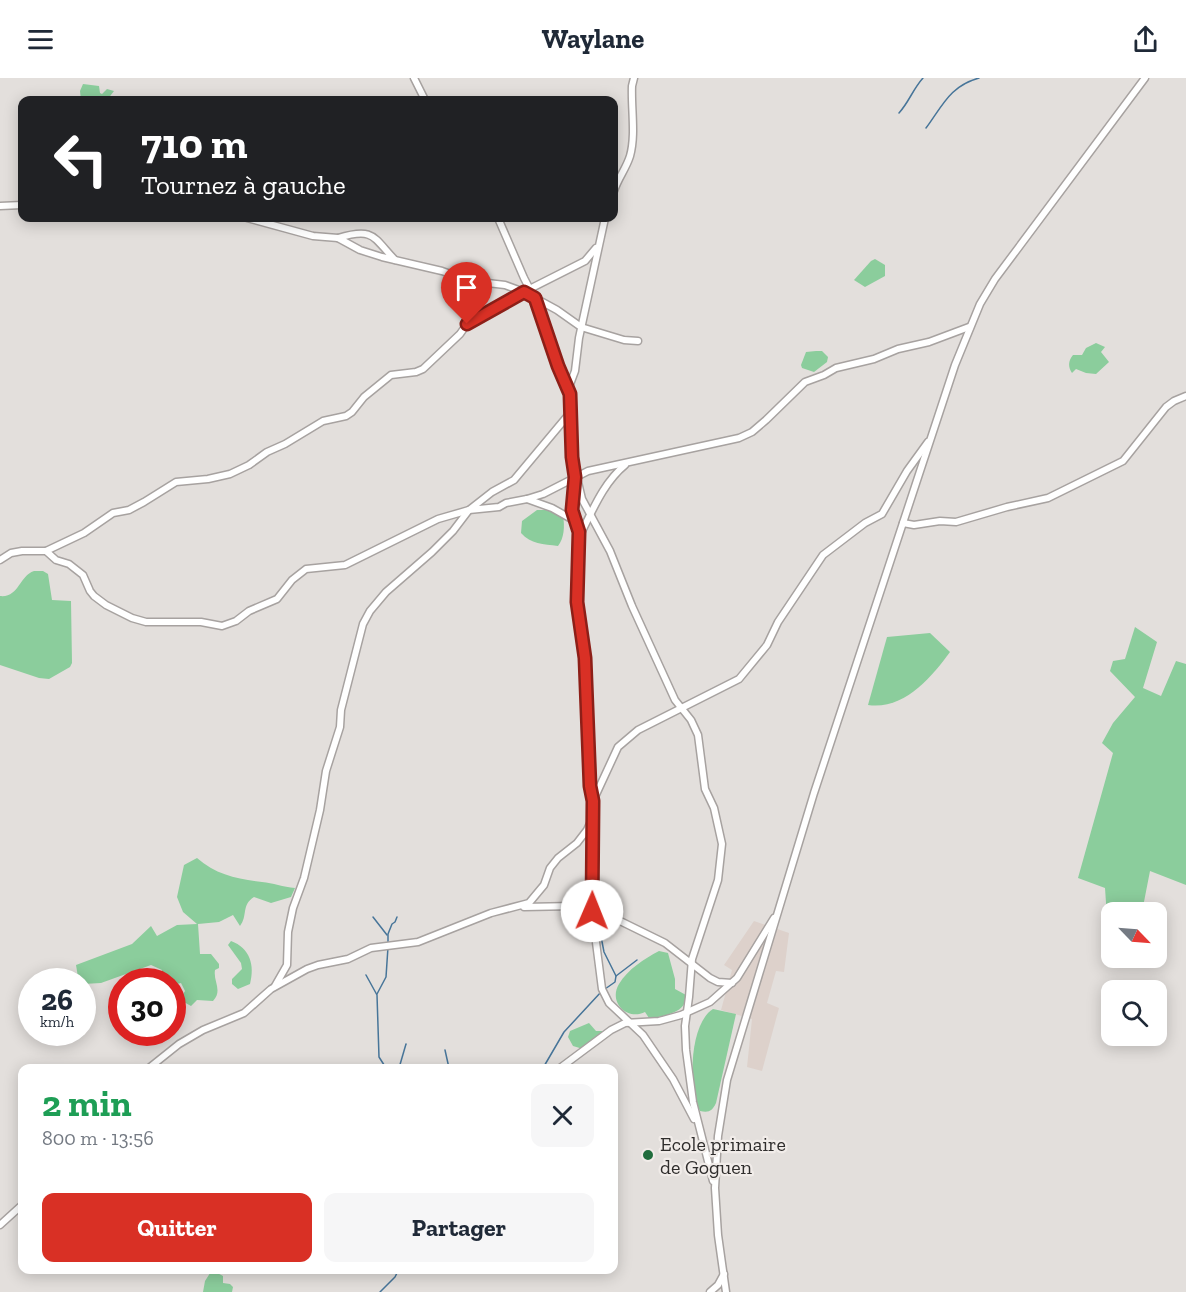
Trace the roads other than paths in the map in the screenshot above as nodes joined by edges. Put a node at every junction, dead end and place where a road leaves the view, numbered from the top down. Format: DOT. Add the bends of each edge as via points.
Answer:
graph roads {
  1 [pos="414,78"];
  2 [pos="634,78"];
  3 [pos="1145,78"];
  4 [pos="423,96"];
  5 [pos="618,182"];
  6 [pos="18,205"];
  7 [pos="0,206"];
  8 [pos="263,222"];
  9 [pos="500,222"];
  10 [pos="604,222"];
  11 [pos="338,238"];
  12 [pos="598,245"];
  13 [pos="395,261"];
  14 [pos="527,291"];
  15 [pos="535,298"];
  16 [pos="581,327"];
  17 [pos="969,327"];
  18 [pos="638,341"];
  19 [pos="570,394"];
  20 [pos="1186,396"];
  21 [pos="570,412"];
  22 [pos="932,438"];
  23 [pos="628,462"];
  24 [pos="575,477"];
  25 [pos="527,499"];
  26 [pos="469,510"];
  27 [pos="591,514"];
  28 [pos="576,521"];
  29 [pos="903,523"];
  30 [pos="579,537"];
  31 [pos="46,551"];
  32 [pos="0,560"];
  33 [pos="681,707"];
  34 [pos="593,801"];
  35 [pos="592,819"];
  36 [pos="521,907"];
  37 [pos="780,907"];
  38 [pos="592,911"];
  39 [pos="691,963"];
  40 [pos="732,983"];
  41 [pos="274,987"];
  42 [pos="686,1013"];
  43 [pos="629,1022"];
  44 [pos="154,1064"];
  45 [pos="565,1064"];
  46 [pos="700,1132"];
  47 [pos="715,1188"];
  48 [pos="18,1209"];
  49 [pos="0,1225"];
  50 [pos="724,1274"];
  51 [pos="711,1292"];
  52 [pos="726,1292"];
  1 -- 4 [label="street"];
  2 -- 5 [label="street" via="632,145"];
  3 -- 17 [label="street" via="1013,253"];
  6 -- 7 [label="street"];
  8 -- 11 [label="street" via="314,236"];
  9 -- 14 [label="street"];
  10 -- 12 [label="street"];
  11 -- 13 [label="street"];
  11 -- 13 [label="street" via="360,232 380,241"];
  12 -- 14 [label="street" via="585,261"];
  12 -- 16 [label="street"];
  13 -- 14 [label="street"];
  14 -- 15 [label="street"];
  14 -- 31 [label="street" via="467,324 423,369 391,375 380,382 346,416 323,421 230,474 176,482"];
  15 -- 16 [label="street"];
  15 -- 19 [label="street"];
  16 -- 18 [label="street"];
  16 -- 19 [label="street"];
  17 -- 22 [label="street"];
  17 -- 23 [label="street" via="836,368 805,382 752,432 739,438"];
  19 -- 21 [label="street"];
  20 -- 29 [label="street" via="1166,407 1123,461 1048,498 956,522"];
  21 -- 24 [label="street"];
  21 -- 26 [label="street" via="514,480"];
  22 -- 29 [label="street"];
  22 -- 33 [label="street" via="882,514 823,555 767,645 742,676"];
  23 -- 24 [label="street"];
  23 -- 27 [label="street" via="614,476"];
  24 -- 25 [label="street"];
  24 -- 27 [label="street"];
  24 -- 28 [label="street" via="572,503"];
  25 -- 26 [label="street"];
  25 -- 28 [label="street"];
  26 -- 31 [label="street" via="438,519 345,565 306,569 277,599 222,626 132,618 94,596 83,575"];
  26 -- 41 [label="street" via="432,552 386,592 363,624 304,878 293,908 287,965"];
  27 -- 30 [label="street"];
  27 -- 33 [label="street"];
  28 -- 30 [label="street"];
  29 -- 37 [label="street"];
  30 -- 34 [label="street" via="577,602 585,658"];
  31 -- 32 [label="street" via="11,553"];
  33 -- 34 [label="street" via="638,730 618,747"];
  33 -- 39 [label="street" via="698,735 705,789 722,844 718,880"];
  34 -- 35 [label="street"];
  35 -- 36 [label="street" via="577,843 550,868 536,896"];
  35 -- 38 [label="street"];
  36 -- 38 [label="street" via="575,906"];
  36 -- 41 [label="street" via="491,913 418,942 371,948 348,959 318,965"];
  37 -- 40 [label="street"];
  37 -- 47 [label="street" via="727,1080"];
  38 -- 39 [label="street" via="643,931"];
  38 -- 43 [label="street" via="602,988 609,1003"];
  39 -- 40 [label="street" via="718,982"];
  39 -- 42 [label="street"];
  40 -- 42 [label="street" via="710,1002"];
  41 -- 44 [label="street" via="243,1013 203,1030"];
  42 -- 43 [label="street" via="659,1021"];
  42 -- 46 [label="street" via="686,1050"];
  43 -- 45 [label="street" via="611,1030"];
  43 -- 46 [label="street" via="643,1035 673,1079"];
  46 -- 47 [label="street"];
  47 -- 50 [label="street"];
  48 -- 49 [label="street"];
  50 -- 51 [label="street"];
  50 -- 52 [label="street"];
}
